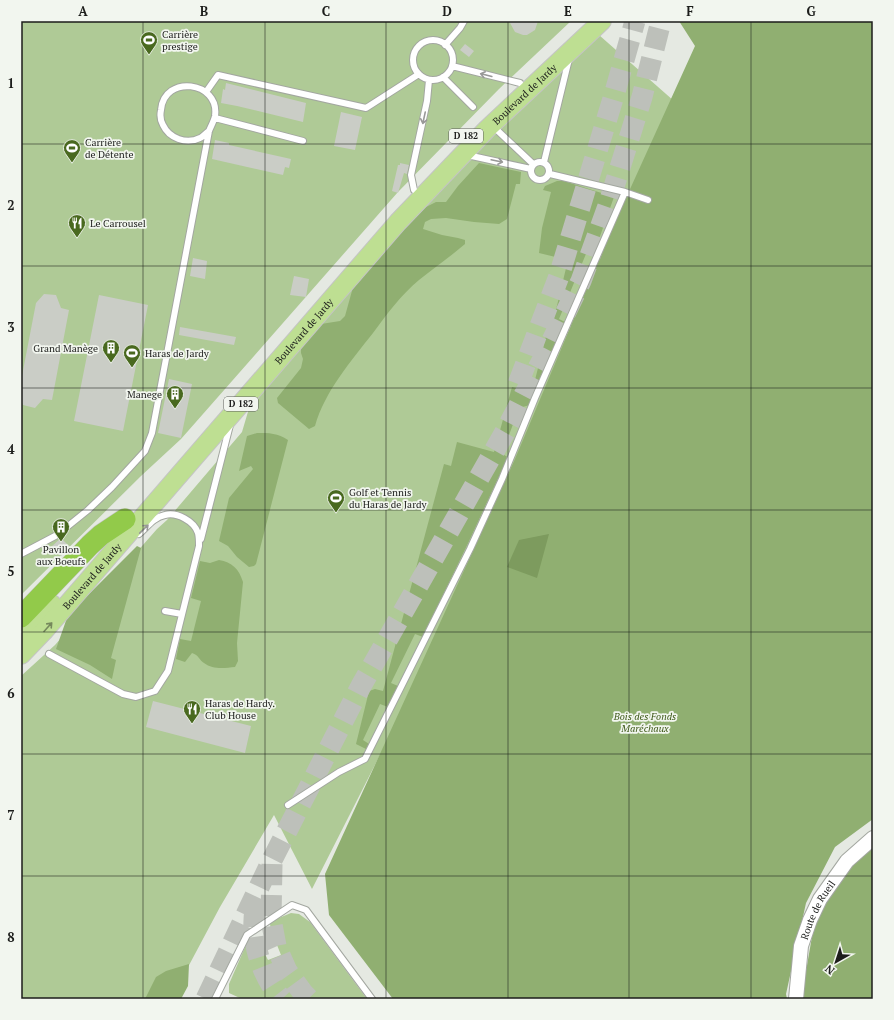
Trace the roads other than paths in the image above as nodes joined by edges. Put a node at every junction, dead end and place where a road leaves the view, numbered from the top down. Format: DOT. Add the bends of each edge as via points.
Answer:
graph roads {
  1 [pos="464,21"];
  2 [pos="588,21"];
  3 [pos="602,21"];
  4 [pos="445,45"];
  5 [pos="572,50"];
  6 [pos="452,66"];
  7 [pos="419,74"];
  8 [pos="443,77"];
  9 [pos="429,80"];
  10 [pos="520,83"];
  11 [pos="206,92"];
  12 [pos="473,108"];
  13 [pos="215,118"];
  14 [pos="209,131"];
  15 [pos="498,131"];
  16 [pos="304,141"];
  17 [pos="463,154"];
  18 [pos="544,162"];
  19 [pos="532,167"];
  20 [pos="550,174"];
  21 [pos="414,190"];
  22 [pos="625,192"];
  23 [pos="648,200"];
  24 [pos="233,414"];
  25 [pos="131,528"];
  26 [pos="199,546"];
  27 [pos="125,547"];
  28 [pos="21,554"];
  29 [pos="76,595"];
  30 [pos="165,611"];
  31 [pos="182,614"];
  32 [pos="31,617"];
  33 [pos="21,636"];
  34 [pos="49,654"];
  35 [pos="21,655"];
  36 [pos="288,805"];
  37 [pos="873,838"];
  38 [pos="215,999"];
  39 [pos="372,999"];
  40 [pos="796,999"];
  1 -- 4 [label="lane"];
  2 -- 10 [label="main road, Boulevard de Jardy / D 182"];
  3 -- 5 [label="main road, Boulevard de Jardy / D 182"];
  4 -- 6 [label="lane" via="451,52"];
  4 -- 7 [label="lane" via="431,41 424,42 418,48 413,62"];
  5 -- 17 [label="main road, Boulevard de Jardy / D 182"];
  5 -- 18 [label="lane"];
  6 -- 8 [label="lane"];
  10 -- 6 [label="lane, one-way"];
  7 -- 9 [label="lane"];
  7 -- 11 [label="lane" via="366,108 218,75"];
  8 -- 9 [label="lane"];
  8 -- 12 [label="lane"];
  9 -- 21 [label="lane, one-way" via="411,175"];
  10 -- 21 [label="main road, Boulevard de Jardy / D 182"];
  11 -- 13 [label="lane" via="213,101"];
  11 -- 14 [label="lane" via="197,87 176,88 164,98 160,116 170,135 181,140 191,141"];
  13 -- 14 [label="lane"];
  13 -- 16 [label="lane"];
  14 -- 28 [label="lane" via="152,434 145,451 82,515 57,535"];
  15 -- 19 [label="lane"];
  17 -- 19 [label="lane, one-way"];
  17 -- 24 [label="main road, Boulevard de Jardy / D 182" via="398,222"];
  18 -- 19 [label="lane" via="538,162"];
  18 -- 20 [label="lane" via="550,169"];
  19 -- 20 [label="lane" via="531,175 535,180 541,181"];
  20 -- 22 [label="lane"];
  21 -- 25 [label="main road, Boulevard de Jardy / D 182" via="390,215"];
  22 -- 23 [label="lane"];
  22 -- 36 [label="lane" via="470,549 365,759 339,772"];
  24 -- 26 [label="lane"];
  24 -- 29 [label="main road, Boulevard de Jardy / D 182"];
  25 -- 26 [label="lane, one-way" via="165,515 177,515 190,522 198,533"];
  25 -- 32 [label="main road, Boulevard de Jardy / D 182"];
  25 -- 32 [label="highway" via="101,535 47,590"];
  26 -- 31 [label="lane"];
  27 -- 29 [label="lane"];
  35 -- 29 [label="main road, Boulevard de Jardy / D 182, one-way"];
  30 -- 31 [label="lane"];
  31 -- 34 [label="lane" via="168,671 155,692 136,697 123,694"];
  32 -- 33 [label="main road, Boulevard de Jardy / D 182"];
  37 -- 40 [label="street, Route de Rueil" via="847,861 820,899 801,946"];
  38 -- 39 [label="lane" via="247,935 292,905 306,910"];
}
